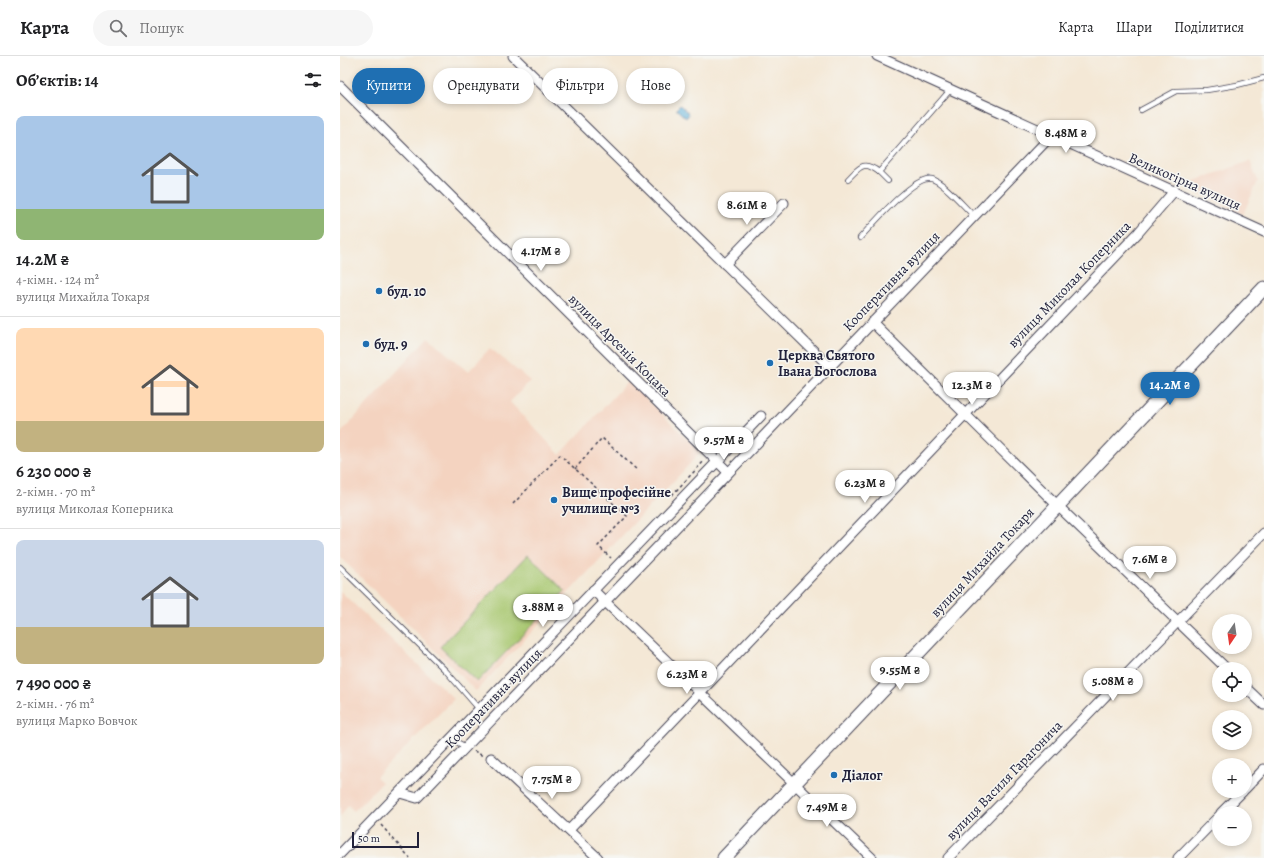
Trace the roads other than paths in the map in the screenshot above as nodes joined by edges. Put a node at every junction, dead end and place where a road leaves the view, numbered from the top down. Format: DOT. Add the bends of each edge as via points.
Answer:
graph roads {
  1 [pos="513,56"];
  2 [pos="877,56"];
  3 [pos="1264,78"];
  4 [pos="340,86"];
  5 [pos="951,89"];
  6 [pos="1141,110"];
  7 [pos="1051,136"];
  8 [pos="879,172"];
  9 [pos="848,180"];
  10 [pos="888,181"];
  11 [pos="1175,190"];
  12 [pos="784,203"];
  13 [pos="974,216"];
  14 [pos="1264,232"];
  15 [pos="860,238"];
  16 [pos="725,264"];
  17 [pos="1264,288"];
  18 [pos="872,322"];
  19 [pos="829,366"];
  20 [pos="965,414"];
  21 [pos="761,416"];
  22 [pos="717,462"];
  23 [pos="728,472"];
  24 [pos="1058,506"];
  25 [pos="1264,533"];
  26 [pos="340,567"];
  27 [pos="594,590"];
  28 [pos="605,601"];
  29 [pos="1178,621"];
  30 [pos="1220,662"];
  31 [pos="699,693"];
  32 [pos="1252,694"];
  33 [pos="1264,705"];
  34 [pos="479,709"];
  35 [pos="451,739"];
  36 [pos="467,746"];
  37 [pos="491,758"];
  38 [pos="1264,769"];
  39 [pos="1252,782"];
  40 [pos="795,783"];
  41 [pos="400,793"];
  42 [pos="1236,798"];
  43 [pos="1228,806"];
  44 [pos="1212,823"];
  45 [pos="569,830"];
  46 [pos="340,854"];
  47 [pos="598,858"];
  48 [pos="724,858"];
  49 [pos="872,858"];
  50 [pos="948,858"];
  51 [pos="1178,858"];
  1 -- 16 [label="street"];
  2 -- 5 [label="street, Великогірна вулиця"];
  3 -- 6 [label="lane" via="1214,88 1176,91"];
  4 -- 22 [label="street, вулиця Арсенія Коцака"];
  5 -- 7 [label="street, Великогірна вулиця"];
  5 -- 8 [label="lane"];
  7 -- 11 [label="street, Великогірна вулиця"];
  7 -- 13 [label="street, Кооперативна вулиця"];
  8 -- 9 [label="lane" via="866,165 860,167"];
  8 -- 10 [label="lane"];
  11 -- 14 [label="street, Великогірна вулиця"];
  11 -- 20 [label="street, вулиця Миколая Коперника"];
  12 -- 16 [label="street"];
  13 -- 15 [label="lane" via="938,182 927,178 896,200"];
  13 -- 18 [label="street, Кооперативна вулиця"];
  16 -- 19 [label="street"];
  17 -- 24 [label="street, вулиця Михайла Токаря"];
  18 -- 19 [label="street, Кооперативна вулиця"];
  18 -- 20 [label="street"];
  19 -- 23 [label="street, Кооперативна вулиця"];
  20 -- 24 [label="street"];
  20 -- 31 [label="street, вулиця Миколая Коперника"];
  21 -- 22 [label="street, Кооперативна вулиця"];
  22 -- 23 [label="street, вулиця Арсенія Коцака"];
  22 -- 27 [label="street, Кооперативна вулиця"];
  23 -- 28 [label="street, Кооперативна вулиця"];
  24 -- 29 [label="street"];
  24 -- 40 [label="street, вулиця Михайла Токаря"];
  25 -- 29 [label="street, вулиця Василя Гарагонича"];
  26 -- 34 [label="lane" via="446,671"];
  27 -- 28 [label="street"];
  27 -- 34 [label="street, Кооперативна вулиця"];
  28 -- 31 [label="street"];
  28 -- 36 [label="street, Кооперативна вулиця"];
  29 -- 30 [label="street"];
  29 -- 50 [label="street, вулиця Василя Гарагонича"];
  31 -- 40 [label="street"];
  31 -- 45 [label="street, вулиця Миколая Коперника"];
  32 -- 33 [label="street"];
  34 -- 35 [label="street, Кооперативна вулиця"];
  35 -- 36 [label="lane"];
  35 -- 41 [label="street, Кооперативна вулиця"];
  36 -- 41 [label="street, Кооперативна вулиця" via="417,798"];
  37 -- 45 [label="street"];
  38 -- 39 [label="street"];
  40 -- 48 [label="street, вулиця Михайла Токаря"];
  40 -- 49 [label="street"];
  41 -- 46 [label="street, Кооперативна вулиця"];
  42 -- 43 [label="street"];
  44 -- 51 [label="street"];
  45 -- 47 [label="street"];
}
